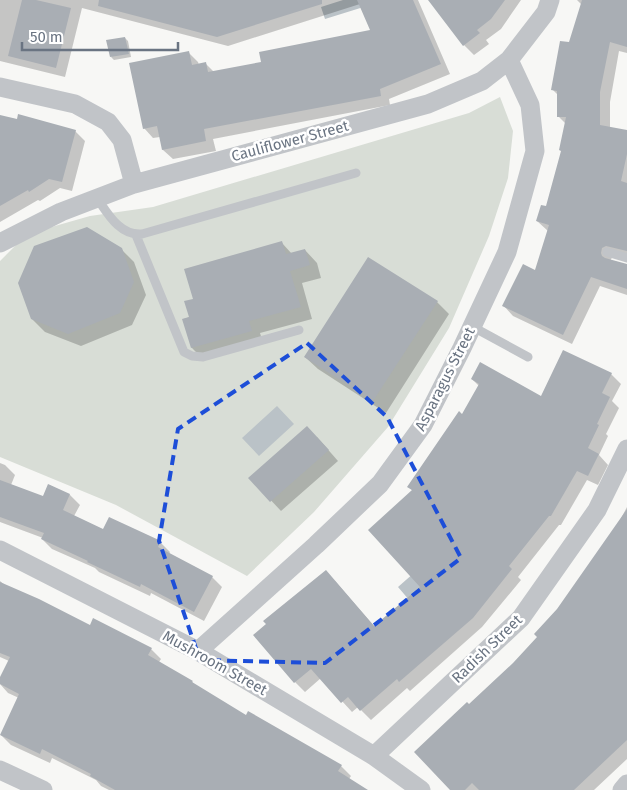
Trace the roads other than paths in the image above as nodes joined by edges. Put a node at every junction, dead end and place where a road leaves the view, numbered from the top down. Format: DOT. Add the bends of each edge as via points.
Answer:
graph roads {
  1 [pos="550,0"];
  2 [pos="509,60"];
  3 [pos="0,87"];
  4 [pos="356,173"];
  5 [pos="134,184"];
  6 [pos="97,198"];
  7 [pos="136,234"];
  8 [pos="0,243"];
  9 [pos="608,252"];
  10 [pos="627,258"];
  11 [pos="472,327"];
  12 [pos="299,330"];
  13 [pos="528,357"];
  14 [pos="627,449"];
  15 [pos="0,550"];
  16 [pos="198,651"];
  17 [pos="374,756"];
  18 [pos="0,770"];
  19 [pos="627,784"];
  20 [pos="43,790"];
  21 [pos="421,790"];
  22 [pos="622,790"];
  1 -- 2 [label="street, Cauliflower Street" via="546,12"];
  2 -- 5 [label="street, Cauliflower Street" via="482,81 428,104"];
  2 -- 11 [label="street, Asparagus Street" via="530,105 535,151 507,252"];
  3 -- 5 [label="street" via="75,104 108,122 122,140"];
  4 -- 7 [label="lane"];
  5 -- 6 [label="street, Cauliflower Street"];
  6 -- 7 [label="lane" via="120,227"];
  6 -- 8 [label="street, Cauliflower Street"];
  7 -- 12 [label="lane" via="184,352 203,357"];
  9 -- 10 [label="lane"];
  11 -- 13 [label="lane"];
  11 -- 16 [label="street, Asparagus Street" via="423,425 380,484"];
  14 -- 17 [label="street, Radish Street" via="597,510 521,618"];
  15 -- 16 [label="street, Mushroom Street"];
  16 -- 17 [label="street, Mushroom Street"];
  17 -- 21 [label="street, Mushroom Street"];
  18 -- 20 [label="street"];
  19 -- 22 [label="street"];
}
